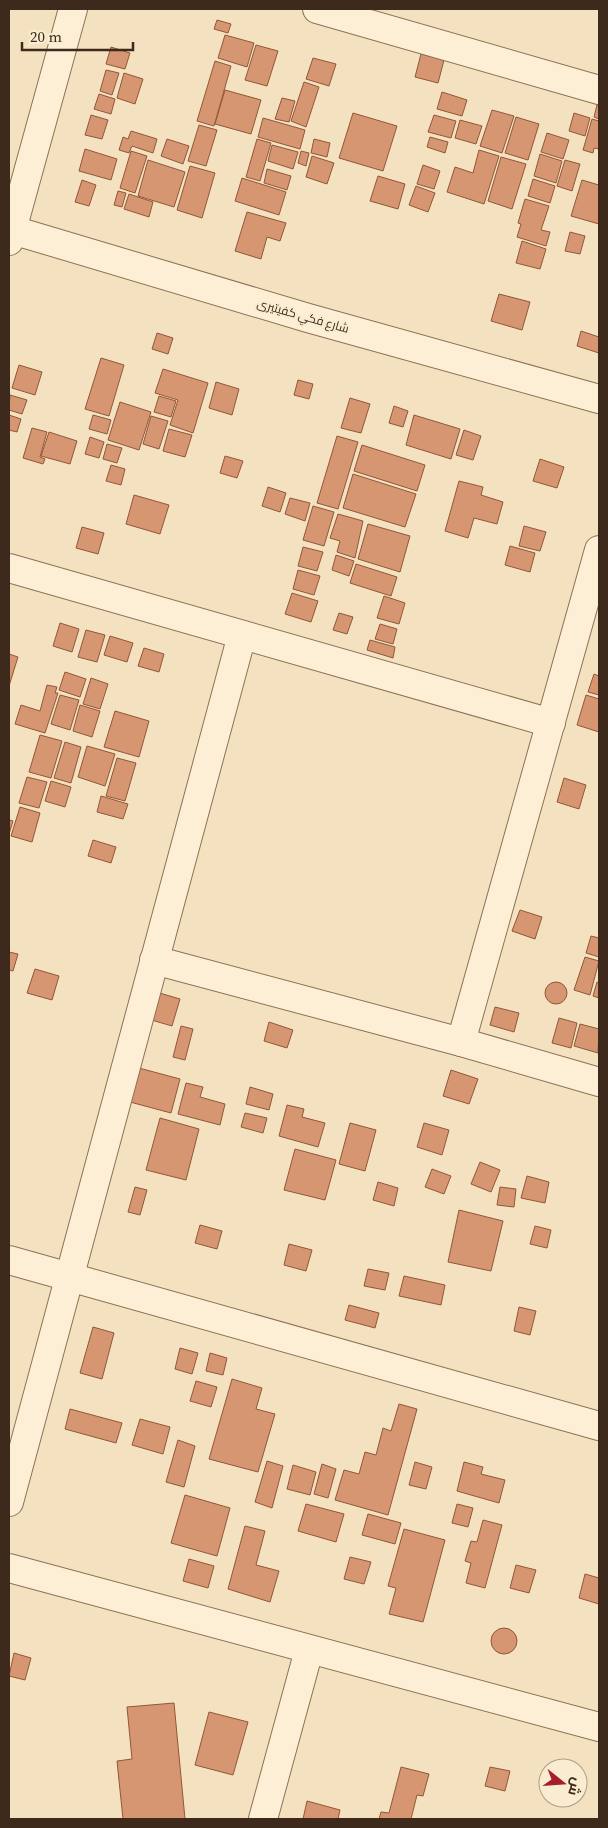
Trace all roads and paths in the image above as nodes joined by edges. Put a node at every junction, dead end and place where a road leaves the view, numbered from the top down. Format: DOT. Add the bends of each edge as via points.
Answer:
graph roads {
  1 [pos="73,9"];
  2 [pos="317,9"];
  3 [pos="394,19"];
  4 [pos="599,90"];
  5 [pos="10,234"];
  6 [pos="599,398"];
  7 [pos="599,550"];
  8 [pos="9,568"];
  9 [pos="242,635"];
  10 [pos="551,723"];
  11 [pos="154,960"];
  12 [pos="461,1042"];
  13 [pos="599,1082"];
  14 [pos="9,1260"];
  15 [pos="68,1277"];
  16 [pos="599,1426"];
  17 [pos="9,1502"];
  18 [pos="9,1568"];
  19 [pos="309,1650"];
  20 [pos="599,1727"];
  21 [pos="262,1819"];
  1 -- 5 [label="street"];
  2 -- 3 [label="street"];
  3 -- 4 [label="street"];
  5 -- 6 [label="street, شارع فكي كفيتيرى"];
  7 -- 10 [label="street"];
  8 -- 9 [label="street"];
  9 -- 10 [label="street"];
  9 -- 11 [label="street"];
  10 -- 12 [label="street"];
  11 -- 12 [label="street"];
  11 -- 15 [label="street"];
  12 -- 13 [label="street"];
  14 -- 15 [label="street"];
  15 -- 16 [label="street"];
  15 -- 17 [label="street"];
  18 -- 19 [label="street"];
  19 -- 20 [label="street"];
  19 -- 21 [label="street"];
}
